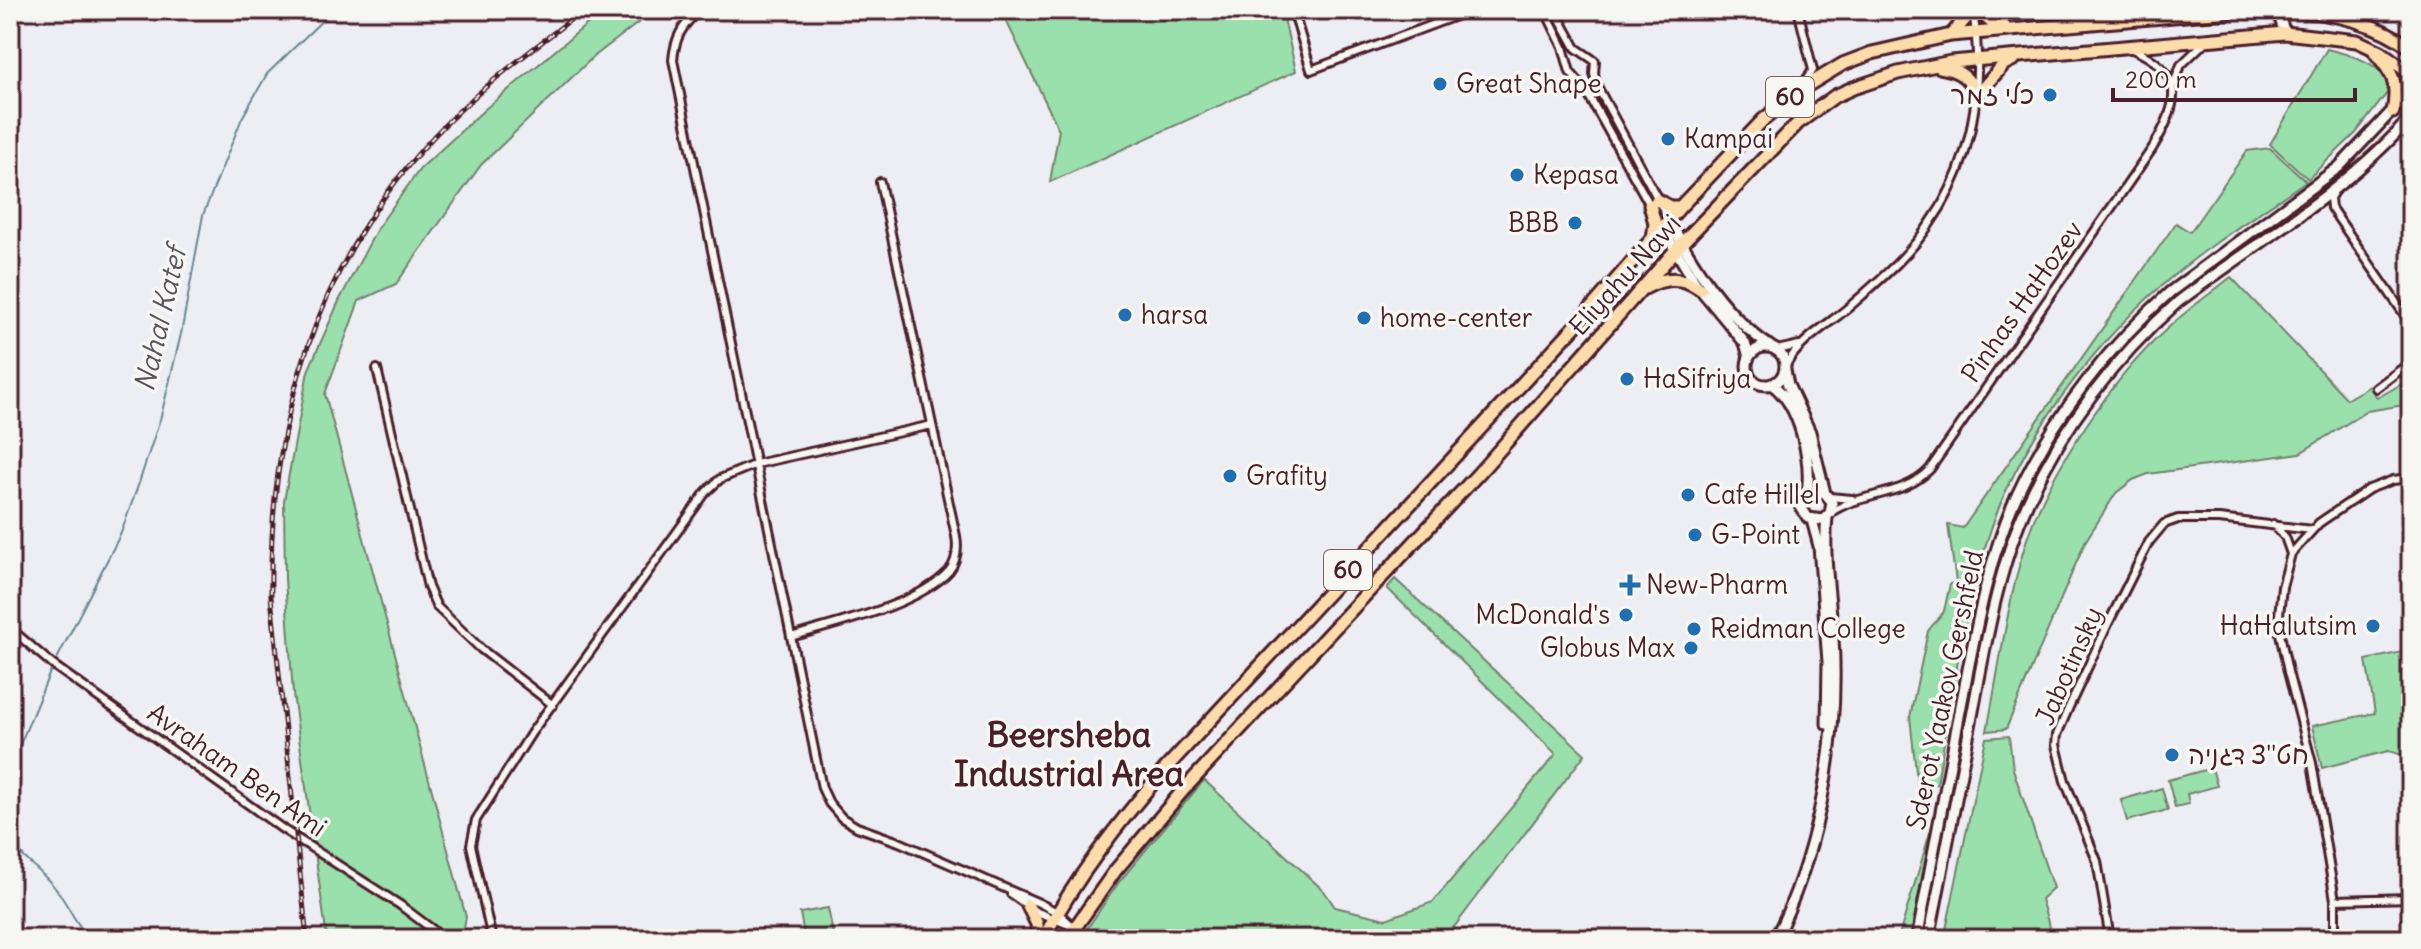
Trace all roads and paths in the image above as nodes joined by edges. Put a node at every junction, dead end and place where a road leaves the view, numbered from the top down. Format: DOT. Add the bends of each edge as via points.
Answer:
graph roads {
  1 [pos="699,10"];
  2 [pos="1293,10"];
  3 [pos="1472,10"];
  4 [pos="1545,10"];
  5 [pos="1555,10"];
  6 [pos="1798,10"];
  7 [pos="1973,10"];
  8 [pos="2244,10"];
  9 [pos="2277,10"];
  10 [pos="2290,10"];
  11 [pos="2326,10"];
  12 [pos="2337,17"];
  13 [pos="2017,28"];
  14 [pos="1976,32"];
  15 [pos="2285,33"];
  16 [pos="1951,35"];
  17 [pos="2214,38"];
  18 [pos="2408,44"];
  19 [pos="2369,45"];
  20 [pos="2126,46"];
  21 [pos="1583,53"];
  22 [pos="2020,56"];
  23 [pos="1980,60"];
  24 [pos="1569,64"];
  25 [pos="1931,65"];
  26 [pos="1594,74"];
  27 [pos="2411,74"];
  28 [pos="1579,80"];
  29 [pos="2173,86"];
  30 [pos="1800,90"];
  31 [pos="2411,91"];
  32 [pos="1977,95"];
  33 [pos="2393,112"];
  34 [pos="2410,119"];
  35 [pos="880,182"];
  36 [pos="2339,183"];
  37 [pos="1654,203"];
  38 [pos="1680,207"];
  39 [pos="1666,224"];
  40 [pos="1653,239"];
  41 [pos="1678,248"];
  42 [pos="1700,289"];
  43 [pos="1638,293"];
  44 [pos="2411,324"];
  45 [pos="1803,343"];
  46 [pos="1774,348"];
  47 [pos="1749,357"];
  48 [pos="2411,362"];
  49 [pos="1785,368"];
  50 [pos="377,369"];
  51 [pos="1771,384"];
  52 [pos="2376,388"];
  53 [pos="932,425"];
  54 [pos="756,464"];
  55 [pos="2411,478"];
  56 [pos="1807,493"];
  57 [pos="1827,495"];
  58 [pos="1859,498"];
  59 [pos="1828,515"];
  60 [pos="1812,520"];
  61 [pos="2273,524"];
  62 [pos="2312,530"];
  63 [pos="2291,554"];
  64 [pos="10,628"];
  65 [pos="791,637"];
  66 [pos="553,705"];
  67 [pos="1826,775"];
  68 [pos="1003,888"];
  69 [pos="2411,898"];
  70 [pos="2335,900"];
  71 [pos="1028,906"];
  72 [pos="1055,916"];
  73 [pos="1075,927"];
  74 [pos="2335,936"];
  75 [pos="445,939"];
  76 [pos="492,939"];
  77 [pos="1041,939"];
  78 [pos="1067,939"];
  79 [pos="1775,939"];
  80 [pos="1917,939"];
  81 [pos="1929,939"];
  82 [pos="2110,939"];
  83 [pos="2299,939"];
  1 -- 54 [label="street" via="676,38 673,60"];
  2 -- 3 [label="street" via="1311,70"];
  4 -- 24 [label="street"];
  5 -- 21 [label="street"];
  6 -- 30 [label="street" via="1813,70"];
  7 -- 13 [label="highway" via="1995,25"];
  7 -- 14 [label="street"];
  7 -- 16 [label="highway"];
  8 -- 13 [label="highway, Eliyahu Nawi / 60"];
  9 -- 15 [label="main road"];
  10 -- 12 [label="highway"];
  10 -- 15 [label="main road"];
  11 -- 12 [label="highway"];
  12 -- 18 [label="highway" via="2379,28"];
  13 -- 14 [label="highway, Eliyahu Nawi / 60"];
  14 -- 16 [label="highway, Eliyahu Nawi / 60"];
  14 -- 23 [label="street"];
  15 -- 17 [label="highway, Eliyahu Nawi / 60"];
  15 -- 19 [label="highway, Eliyahu Nawi / 60"];
  16 -- 30 [label="highway, Eliyahu Nawi / 60" via="1872,53"];
  17 -- 20 [label="highway, Eliyahu Nawi / 60"];
  17 -- 29 [label="street, Pinhas HaHozev" via="2184,61"];
  19 -- 27 [label="highway, Eliyahu Nawi / 60"];
  19 -- 33 [label="highway" via="2392,73"];
  20 -- 22 [label="highway, Eliyahu Nawi / 60"];
  20 -- 29 [label="street" via="2160,64"];
  21 -- 24 [label="street"];
  21 -- 26 [label="street" via="1595,61"];
  22 -- 23 [label="highway, Eliyahu Nawi / 60"];
  22 -- 32 [label="highway" via="2004,64"];
  23 -- 25 [label="highway, Eliyahu Nawi / 60"];
  23 -- 32 [label="street"];
  24 -- 28 [label="street"];
  25 -- 32 [label="highway" via="1959,72"];
  25 -- 41 [label="highway, Eliyahu Nawi / 60" via="1853,88 1815,110"];
  26 -- 28 [label="street"];
  26 -- 37 [label="street"];
  28 -- 37 [label="street"];
  29 -- 58 [label="street, Pinhas HaHozev" via="2169,118 2152,149 1930,469 1904,488"];
  30 -- 38 [label="highway, Eliyahu Nawi / 60" via="1763,120"];
  31 -- 33 [label="main road, Sderot Yaakov Gershfeld"];
  32 -- 45 [label="street" via="1961,160 1929,226 1898,262"];
  33 -- 80 [label="main road, Sderot Yaakov Gershfeld" via="2339,167 2145,314 2089,376 2049,436 2018,494 1992,561"];
  34 -- 36 [label="main road, Sderot Yaakov Gershfeld"];
  35 -- 53 [label="street"];
  36 -- 44 [label="street" via="2330,198 2331,208"];
  36 -- 81 [label="main road, Sderot Yaakov Gershfeld" via="2178,302 2133,344 2079,413 2029,499 1995,601"];
  37 -- 38 [label="highway"];
  37 -- 39 [label="street"];
  37 -- 40 [label="highway"];
  38 -- 39 [label="highway, Eliyahu Nawi / 60"];
  39 -- 40 [label="highway, Eliyahu Nawi / 60"];
  39 -- 41 [label="main road"];
  40 -- 72 [label="highway, Eliyahu Nawi / 60" via="1165,769 1108,838"];
  41 -- 42 [label="main road"];
  41 -- 43 [label="highway, Eliyahu Nawi / 60"];
  41 -- 46 [label="main road" via="1726,307"];
  42 -- 43 [label="highway" via="1673,279"];
  42 -- 47 [label="main road" via="1740,336"];
  43 -- 73 [label="highway, Eliyahu Nawi / 60" via="1479,473 1168,806"];
  45 -- 46 [label="street"];
  45 -- 49 [label="street"];
  46 -- 47 [label="main road" via="1758,348"];
  46 -- 49 [label="main road"];
  47 -- 51 [label="main road" via="1751,377"];
  48 -- 52 [label="street"];
  49 -- 51 [label="main road"];
  49 -- 57 [label="main road"];
  50 -- 66 [label="street" via="437,607"];
  51 -- 56 [label="main road" via="1802,435 1809,462"];
  53 -- 54 [label="street"];
  53 -- 65 [label="street" via="958,546 951,568 904,601"];
  54 -- 65 [label="street"];
  54 -- 66 [label="street" via="720,479 706,492"];
  55 -- 62 [label="street" via="2369,489"];
  56 -- 57 [label="main road"];
  56 -- 60 [label="main road" via="1801,507"];
  57 -- 58 [label="street, Pinhas HaHozev"];
  57 -- 59 [label="main road" via="1832,506"];
  58 -- 59 [label="street, Pinhas HaHozev"];
  59 -- 60 [label="main road"];
  59 -- 67 [label="main road" via="1835,662"];
  60 -- 67 [label="main road" via="1819,546 1828,662"];
  61 -- 62 [label="street, Jabotinsky"];
  61 -- 63 [label="street"];
  61 -- 82 [label="street, Jabotinsky" via="2219,519 2164,524 2149,542 2057,735 2057,757 2102,878"];
  62 -- 63 [label="street"];
  63 -- 70 [label="street" via="2278,624 2312,763"];
  64 -- 75 [label="street, Avraham Ben Ami" via="53,665"];
  65 -- 68 [label="street" via="829,803 857,827"];
  66 -- 76 [label="street" via="476,820 471,845"];
  67 -- 79 [label="main road" via="1803,867"];
  68 -- 71 [label="street"];
  68 -- 72 [label="street"];
  69 -- 70 [label="street"];
  70 -- 74 [label="street"];
  71 -- 72 [label="street"];
  71 -- 77 [label="highway"];
  72 -- 73 [label="street"];
  72 -- 77 [label="highway, Eliyahu Nawi / 60"];
  73 -- 78 [label="highway, Eliyahu Nawi / 60"];
  74 -- 83 [label="street"];
}
